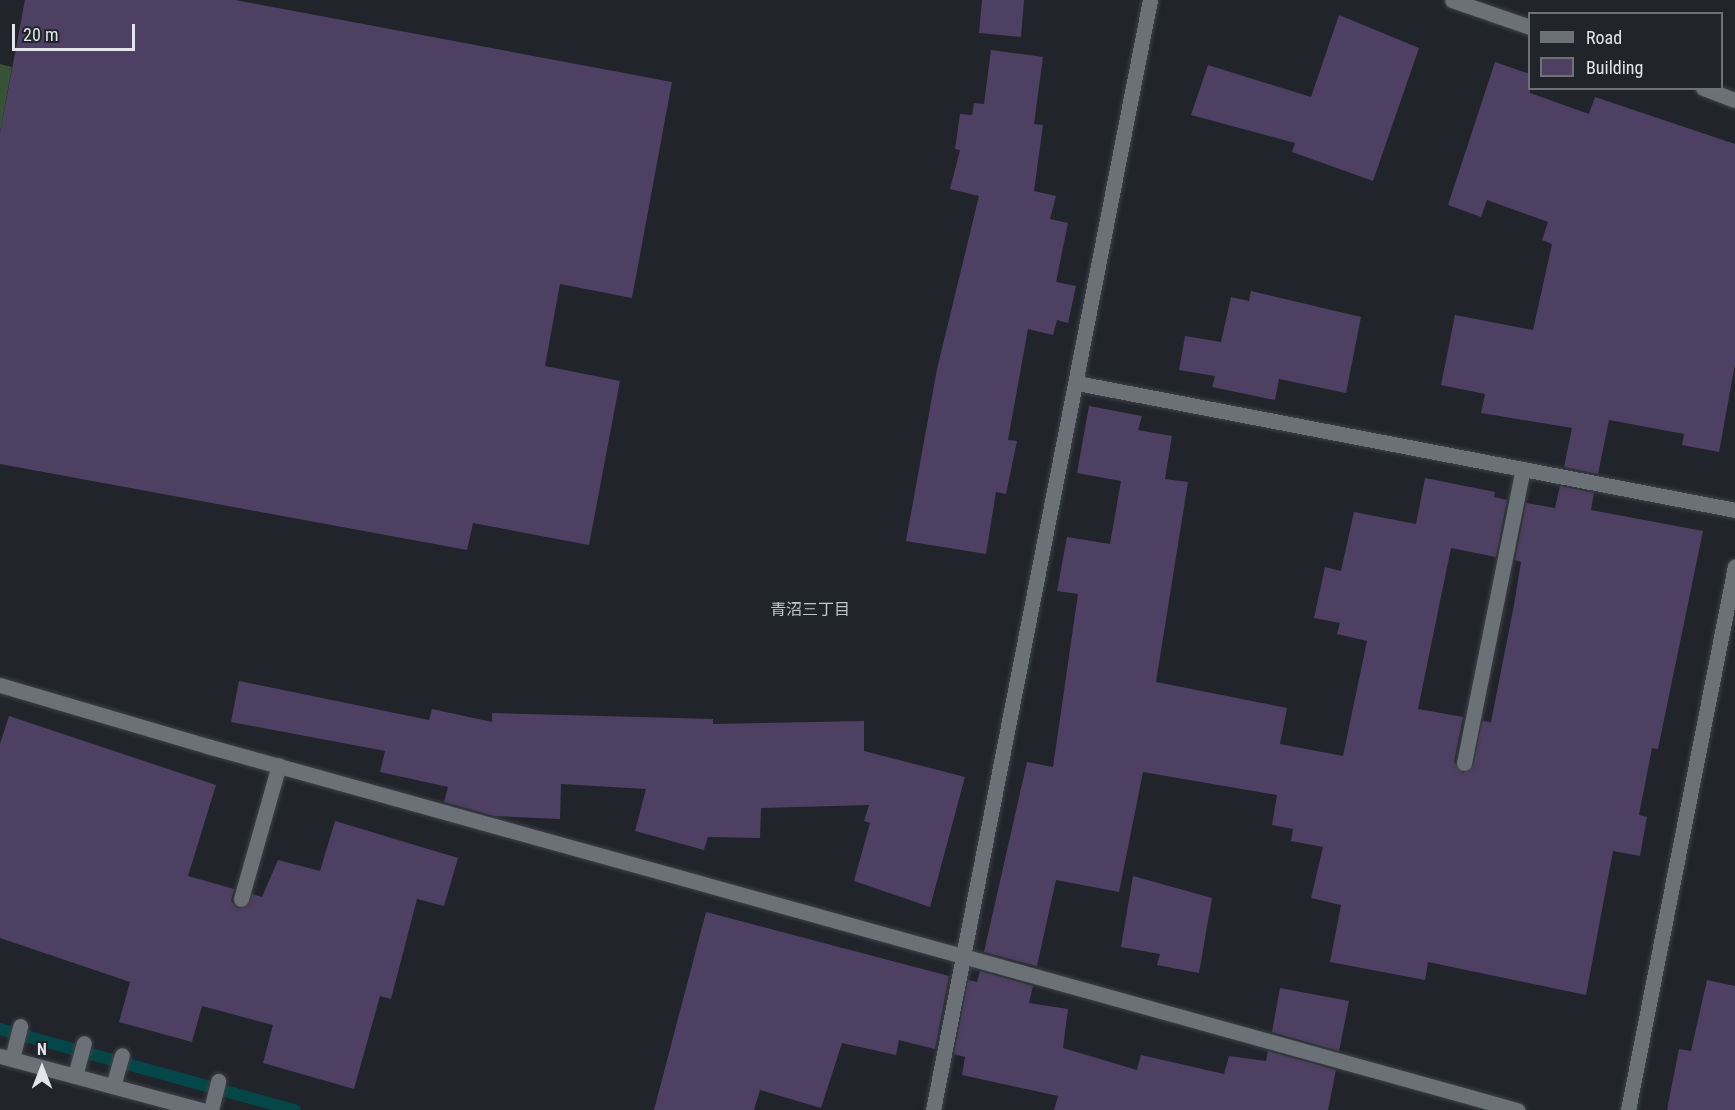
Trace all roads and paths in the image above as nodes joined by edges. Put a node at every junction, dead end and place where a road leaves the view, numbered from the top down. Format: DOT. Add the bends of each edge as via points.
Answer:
graph roads {
  1 [pos="1150,0"];
  2 [pos="1452,0"];
  3 [pos="1528,26"];
  4 [pos="1708,90"];
  5 [pos="1735,100"];
  6 [pos="1077,383"];
  7 [pos="1523,469"];
  8 [pos="1735,510"];
  9 [pos="1735,566"];
  10 [pos="0,685"];
  11 [pos="1464,763"];
  12 [pos="279,765"];
  13 [pos="241,899"];
  14 [pos="963,960"];
  15 [pos="20,1026"];
  16 [pos="84,1043"];
  17 [pos="6,1057"];
  18 [pos="120,1063"];
  19 [pos="77,1068"];
  20 [pos="218,1081"];
  21 [pos="113,1086"];
  22 [pos="213,1103"];
  23 [pos="201,1110"];
  24 [pos="933,1110"];
  25 [pos="1517,1110"];
  26 [pos="1628,1110"];
  1 -- 6 [label="street"];
  2 -- 3 [label="street"];
  4 -- 5 [label="street"];
  6 -- 7 [label="street"];
  6 -- 14 [label="street"];
  7 -- 8 [label="street"];
  7 -- 11 [label="street"];
  9 -- 26 [label="street"];
  10 -- 12 [label="street"];
  12 -- 13 [label="street"];
  12 -- 14 [label="street"];
  14 -- 24 [label="street"];
  14 -- 25 [label="street"];
  15 -- 17 [label="street" via="16,1043"];
  16 -- 19 [label="street"];
  17 -- 19 [label="street"];
  18 -- 21 [label="street"];
  19 -- 21 [label="street"];
  20 -- 22 [label="street"];
  21 -- 23 [label="street"];
}
